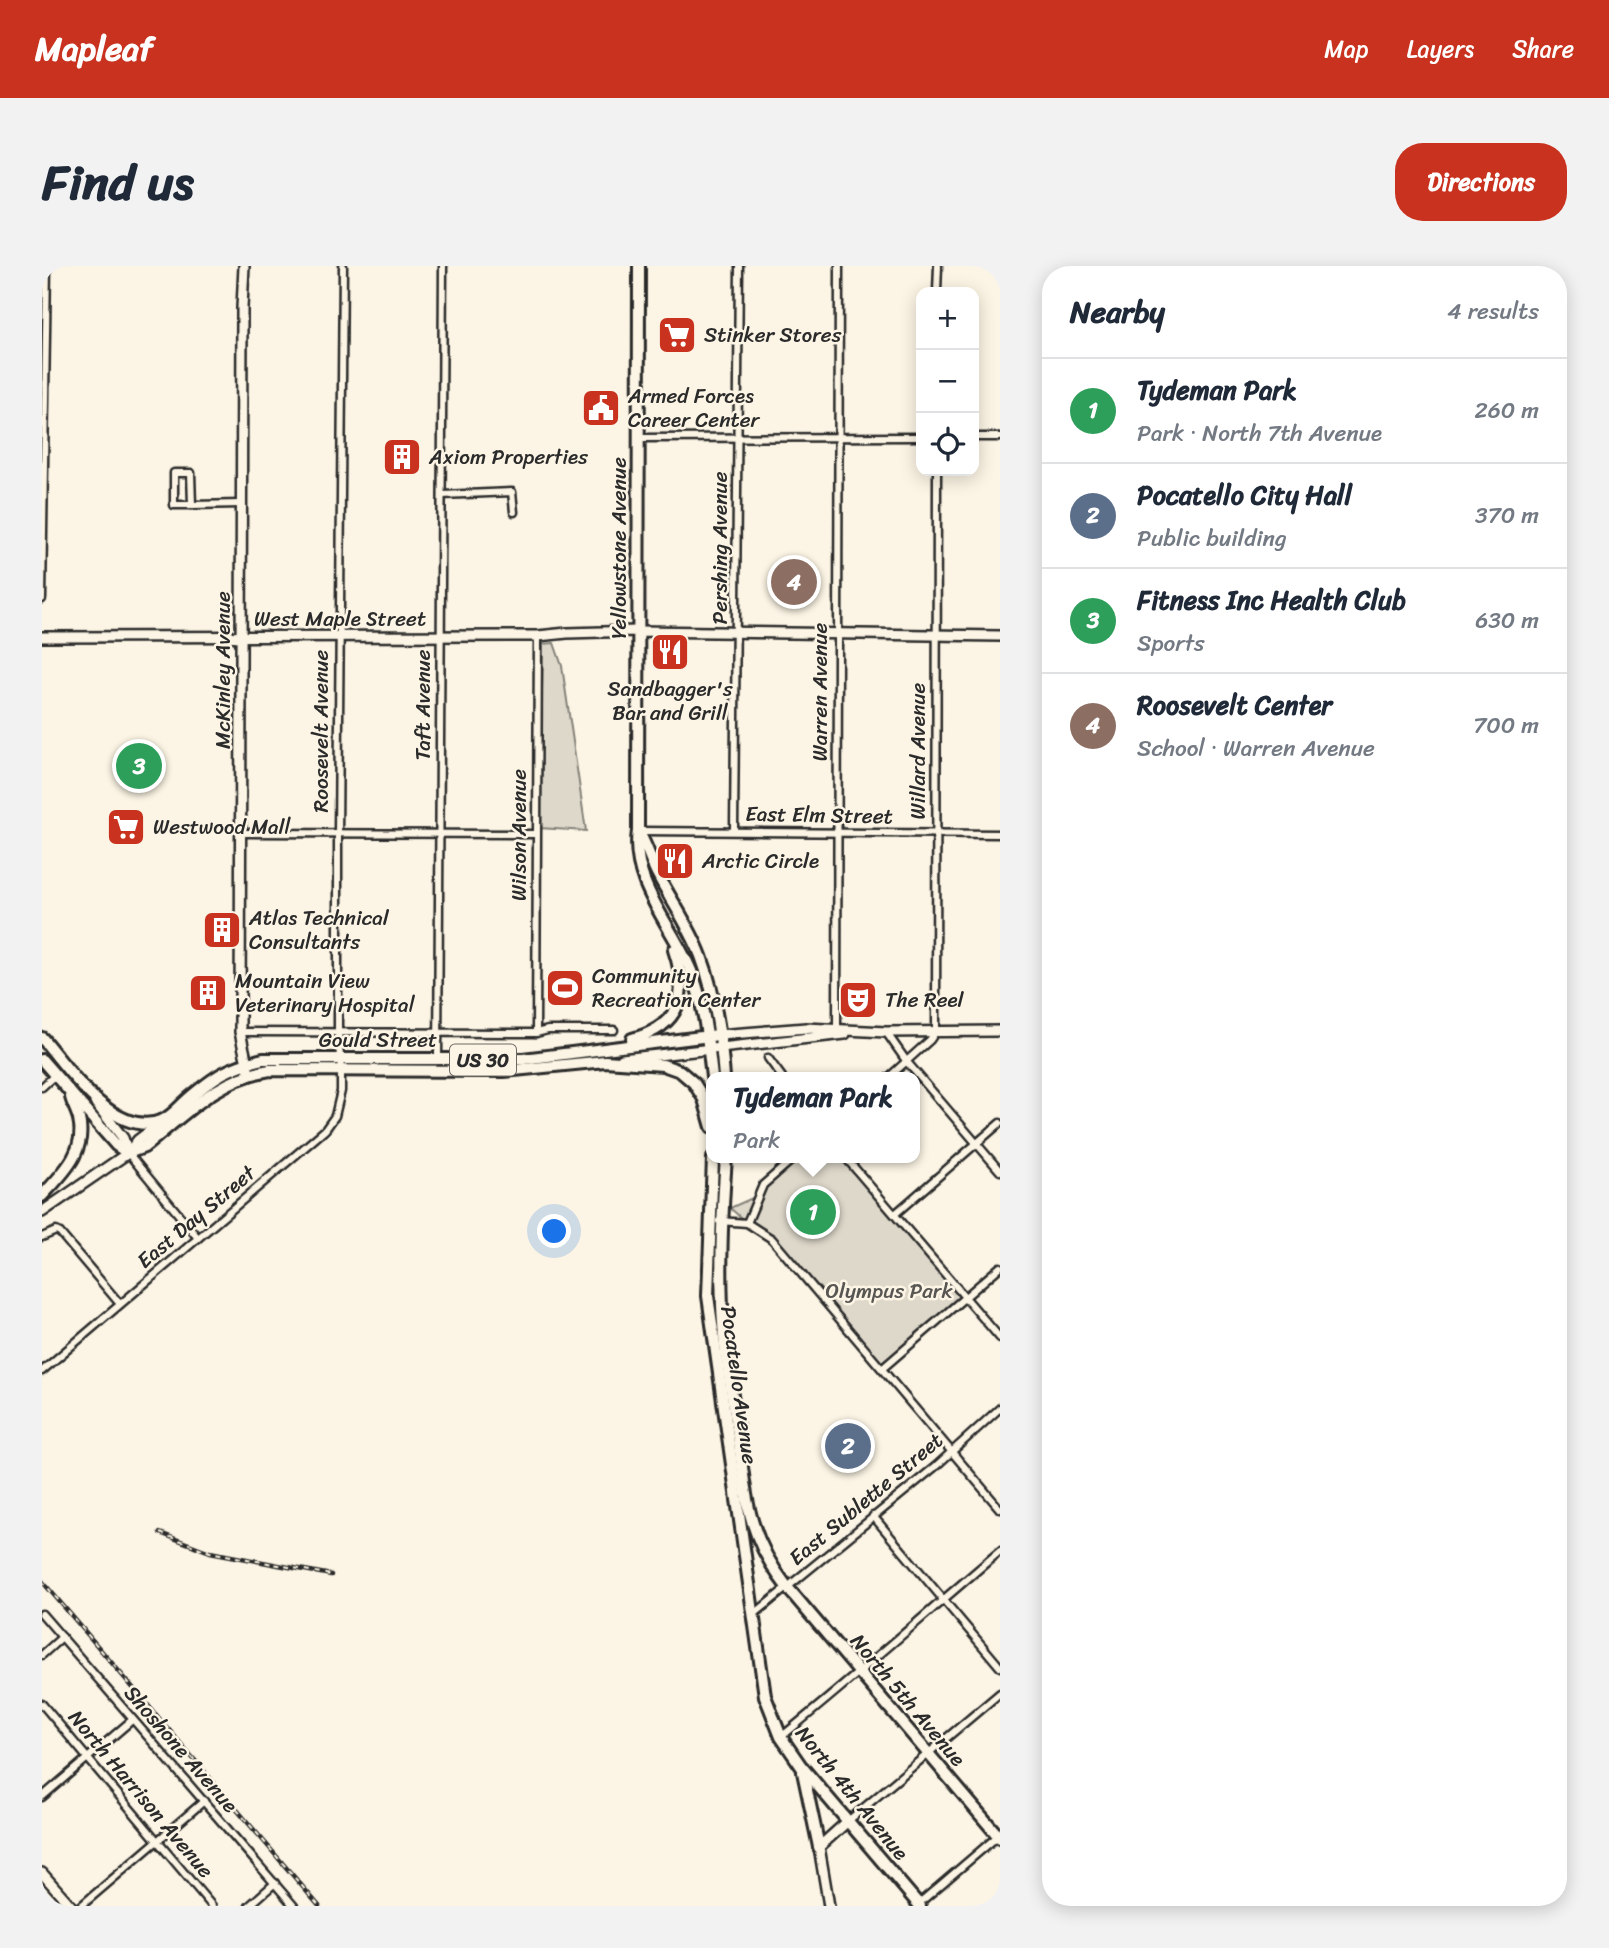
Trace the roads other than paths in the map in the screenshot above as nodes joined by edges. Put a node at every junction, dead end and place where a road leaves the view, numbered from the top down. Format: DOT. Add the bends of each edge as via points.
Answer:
graph roads {
  1 [pos="47,266"];
  2 [pos="244,266"];
  3 [pos="343,266"];
  4 [pos="443,266"];
  5 [pos="639,266"];
  6 [pos="739,266"];
  7 [pos="839,266"];
  8 [pos="937,266"];
  9 [pos="937,287"];
  10 [pos="838,437"];
  11 [pos="916,437"];
  12 [pos="979,437"];
  13 [pos="1000,437"];
  14 [pos="639,438"];
  15 [pos="737,438"];
  16 [pos="937,476"];
  17 [pos="442,495"];
  18 [pos="241,504"];
  19 [pos="192,505"];
  20 [pos="514,512"];
  21 [pos="42,599"];
  22 [pos="637,631"];
  23 [pos="737,632"];
  24 [pos="838,635"];
  25 [pos="339,636"];
  26 [pos="441,636"];
  27 [pos="538,636"];
  28 [pos="936,636"];
  29 [pos="1000,636"];
  30 [pos="42,637"];
  31 [pos="240,637"];
  32 [pos="638,831"];
  33 [pos="734,831"];
  34 [pos="240,833"];
  35 [pos="838,833"];
  36 [pos="338,834"];
  37 [pos="440,834"];
  38 [pos="536,834"];
  39 [pos="935,834"];
  40 [pos="1000,834"];
  41 [pos="667,927"];
  42 [pos="614,1030"];
  43 [pos="886,1031"];
  44 [pos="936,1031"];
  45 [pos="1000,1031"];
  46 [pos="240,1032"];
  47 [pos="338,1032"];
  48 [pos="838,1032"];
  49 [pos="438,1033"];
  50 [pos="536,1033"];
  51 [pos="713,1035"];
  52 [pos="42,1038"];
  53 [pos="714,1048"];
  54 [pos="583,1052"];
  55 [pos="768,1058"];
  56 [pos="42,1060"];
  57 [pos="438,1060"];
  58 [pos="605,1061"];
  59 [pos="907,1062"];
  60 [pos="341,1065"];
  61 [pos="248,1068"];
  62 [pos="712,1072"];
  63 [pos="722,1072"];
  64 [pos="778,1072"];
  65 [pos="895,1072"];
  66 [pos="916,1072"];
  67 [pos="55,1075"];
  68 [pos="920,1077"];
  69 [pos="42,1087"];
  70 [pos="70,1091"];
  71 [pos="93,1099"];
  72 [pos="706,1107"];
  73 [pos="163,1120"];
  74 [pos="1000,1123"];
  75 [pos="977,1144"];
  76 [pos="128,1153"];
  77 [pos="713,1163"];
  78 [pos="725,1163"];
  79 [pos="788,1163"];
  80 [pos="850,1163"];
  81 [pos="1000,1171"];
  82 [pos="42,1196"];
  83 [pos="42,1212"];
  84 [pos="895,1214"];
  85 [pos="716,1221"];
  86 [pos="747,1223"];
  87 [pos="42,1237"];
  88 [pos="198,1238"];
  89 [pos="1000,1267"];
  90 [pos="966,1297"];
  91 [pos="120,1304"];
  92 [pos="1000,1338"];
  93 [pos="883,1368"];
  94 [pos="42,1371"];
  95 [pos="1000,1408"];
  96 [pos="952,1452"];
  97 [pos="1000,1509"];
  98 [pos="873,1516"];
  99 [pos="1000,1551"];
  100 [pos="787,1587"];
  101 [pos="943,1598"];
  102 [pos="42,1614"];
  103 [pos="752,1616"];
  104 [pos="62,1637"];
  105 [pos="42,1655"];
  106 [pos="1000,1667"];
  107 [pos="860,1673"];
  108 [pos="1000,1693"];
  109 [pos="42,1704"];
  110 [pos="132,1720"];
  111 [pos="781,1737"];
  112 [pos="928,1753"];
  113 [pos="89,1758"];
  114 [pos="801,1766"];
  115 [pos="42,1797"];
  116 [pos="204,1801"];
  117 [pos="848,1821"];
  118 [pos="999,1836"];
  119 [pos="158,1841"];
  120 [pos="820,1847"];
  121 [pos="42,1873"];
  122 [pos="275,1884"];
  123 [pos="918,1905"];
  124 [pos="71,1906"];
  125 [pos="81,1906"];
  126 [pos="212,1906"];
  127 [pos="249,1906"];
  128 [pos="294,1906"];
  129 [pos="829,1906"];
  1 -- 21 [label="street"];
  2 -- 18 [label="street, McKinley Avenue"];
  3 -- 25 [label="street, Roosevelt Avenue"];
  4 -- 17 [label="street, Taft Avenue"];
  5 -- 14 [label="main road, Yellowstone Avenue"];
  6 -- 15 [label="street, Pershing Avenue"];
  7 -- 10 [label="street, Warren Avenue"];
  8 -- 9 [label="street"];
  10 -- 11 [label="street"];
  10 -- 15 [label="street"];
  10 -- 24 [label="street, Warren Avenue"];
  12 -- 13 [label="street"];
  14 -- 15 [label="street"];
  14 -- 22 [label="main road, Yellowstone Avenue"];
  15 -- 23 [label="street, Pershing Avenue"];
  16 -- 28 [label="street, Willard Avenue"];
  17 -- 20 [label="street" via="512,492"];
  17 -- 26 [label="street, Taft Avenue"];
  18 -- 19 [label="street"];
  18 -- 31 [label="street, McKinley Avenue"];
  19 -- 19 [label="street" via="174,505 174,473 191,473"];
  22 -- 23 [label="street, West Maple Street"];
  22 -- 27 [label="street, West Maple Street"];
  22 -- 32 [label="main road, Yellowstone Avenue"];
  23 -- 24 [label="street, West Maple Street"];
  23 -- 33 [label="street, Pershing Avenue"];
  24 -- 28 [label="street, West Maple Street"];
  24 -- 35 [label="street, Warren Avenue"];
  25 -- 26 [label="street, West Maple Street"];
  25 -- 31 [label="street, West Maple Street"];
  25 -- 36 [label="street, Roosevelt Avenue"];
  26 -- 27 [label="street, West Maple Street"];
  26 -- 37 [label="street, Taft Avenue"];
  27 -- 38 [label="street, Wilson Avenue"];
  28 -- 29 [label="street, West Maple Street"];
  28 -- 39 [label="street, Willard Avenue"];
  30 -- 31 [label="street, West Maple Street"];
  31 -- 34 [label="street, McKinley Avenue"];
  32 -- 33 [label="street, East Elm Street"];
  32 -- 41 [label="main road, Yellowstone Avenue" via="635,849 642,875"];
  32 -- 51 [label="main road, Yellowstone Avenue" via="701,955 710,986"];
  33 -- 35 [label="street, East Elm Street"];
  34 -- 36 [label="street"];
  34 -- 46 [label="street, McKinley Avenue"];
  35 -- 39 [label="street, East Elm Street"];
  35 -- 48 [label="street, Warren Avenue"];
  36 -- 37 [label="street"];
  36 -- 47 [label="street, Roosevelt Avenue"];
  37 -- 38 [label="street"];
  37 -- 49 [label="street, Taft Avenue"];
  38 -- 50 [label="street, Wilson Avenue"];
  39 -- 40 [label="street, East Elm Street"];
  39 -- 44 [label="street, Willard Avenue"];
  41 -- 51 [label="main road, Yellowstone Avenue" via="693,976"];
  41 -- 54 [label="main road" via="682,976 672,1016 644,1036"];
  42 -- 50 [label="street"];
  43 -- 44 [label="street"];
  43 -- 48 [label="street"];
  43 -- 59 [label="street"];
  44 -- 45 [label="street"];
  44 -- 59 [label="street"];
  46 -- 47 [label="street"];
  46 -- 61 [label="street, McKinley Avenue"];
  47 -- 49 [label="street"];
  47 -- 60 [label="street, Roosevelt Avenue"];
  48 -- 51 [label="street" via="796,1028"];
  48 -- 53 [label="street, Gould Street"];
  49 -- 50 [label="street"];
  49 -- 57 [label="street, Taft Avenue"];
  51 -- 53 [label="main road"];
  51 -- 54 [label="main road, Gould Street / US 30"];
  52 -- 71 [label="main road"];
  53 -- 58 [label="street, Gould Street"];
  53 -- 62 [label="main road"];
  53 -- 63 [label="main road"];
  54 -- 57 [label="main road, Gould Street / US 30" via="523,1059"];
  55 -- 64 [label="street"];
  56 -- 67 [label="main road"];
  57 -- 60 [label="main road, Gould Street / US 30"];
  58 -- 60 [label="main road, Gould Street / US 30" via="512,1071"];
  58 -- 72 [label="main road, US 30" via="663,1065 680,1071 701,1091"];
  59 -- 65 [label="street"];
  59 -- 66 [label="street"];
  60 -- 61 [label="main road, Gould Street / US 30"];
  60 -- 88 [label="street, East Day Street" via="335,1116 325,1130"];
  61 -- 73 [label="main road, US 30" via="223,1071"];
  61 -- 76 [label="main road, US 30" via="144,1147"];
  67 -- 69 [label="street"];
  67 -- 70 [label="main road"];
  68 -- 75 [label="street"];
  70 -- 76 [label="main road"];
  70 -- 82 [label="main road" via="80,1122 79,1147 67,1170"];
  71 -- 73 [label="main road" via="133,1122"];
  71 -- 76 [label="street" via="123,1138"];
  73 -- 76 [label="street"];
  74 -- 75 [label="street"];
  75 -- 81 [label="street"];
  75 -- 84 [label="street"];
  76 -- 83 [label="street"];
  76 -- 88 [label="street"];
  77 -- 85 [label="main road, Pocatello Avenue"];
  78 -- 85 [label="main road, Pocatello Avenue"];
  79 -- 86 [label="street" via="764,1185"];
  80 -- 84 [label="street"];
  84 -- 90 [label="street"];
  85 -- 86 [label="street"];
  85 -- 100 [label="main road, Pocatello Avenue" via="723,1331 748,1509 758,1543"];
  85 -- 103 [label="main road, Pocatello Avenue" via="708,1284 711,1327"];
  86 -- 93 [label="street" via="772,1239"];
  87 -- 91 [label="street" via="56,1231"];
  88 -- 91 [label="street, East Day Street"];
  89 -- 90 [label="street"];
  90 -- 92 [label="street"];
  90 -- 93 [label="street"];
  91 -- 94 [label="street, East Day Street"];
  93 -- 96 [label="street"];
  95 -- 96 [label="street, East Sublette Street"];
  96 -- 97 [label="street"];
  96 -- 98 [label="street, East Sublette Street"];
  98 -- 100 [label="street, East Sublette Street"];
  98 -- 101 [label="street"];
  99 -- 101 [label="street"];
  100 -- 103 [label="street, East Sublette Street"];
  100 -- 107 [label="main road, North 5th Avenue"];
  101 -- 106 [label="street"];
  101 -- 107 [label="street"];
  102 -- 104 [label="street, Shoshone Avenue"];
  103 -- 111 [label="main road, North 4th Avenue" via="765,1696"];
  104 -- 105 [label="street"];
  104 -- 110 [label="street, Shoshone Avenue"];
  107 -- 111 [label="street"];
  107 -- 112 [label="main road, North 5th Avenue"];
  108 -- 112 [label="street"];
  109 -- 113 [label="street, North Harrison Avenue"];
  110 -- 113 [label="street"];
  110 -- 116 [label="street, Shoshone Avenue"];
  111 -- 114 [label="main road, North 4th Avenue"];
  112 -- 117 [label="street"];
  112 -- 118 [label="main road, North 5th Avenue"];
  113 -- 115 [label="street"];
  113 -- 119 [label="street, North Harrison Avenue"];
  114 -- 117 [label="main road, North 4th Avenue"];
  114 -- 120 [label="main road"];
  116 -- 119 [label="street"];
  116 -- 122 [label="street, Shoshone Avenue"];
  117 -- 120 [label="street"];
  117 -- 123 [label="main road, North 4th Avenue"];
  118 -- 123 [label="street"];
  119 -- 125 [label="street"];
  119 -- 126 [label="street, North Harrison Avenue"];
  120 -- 129 [label="street"];
  121 -- 124 [label="street"];
  122 -- 127 [label="street"];
  122 -- 128 [label="street, Shoshone Avenue"];
}
